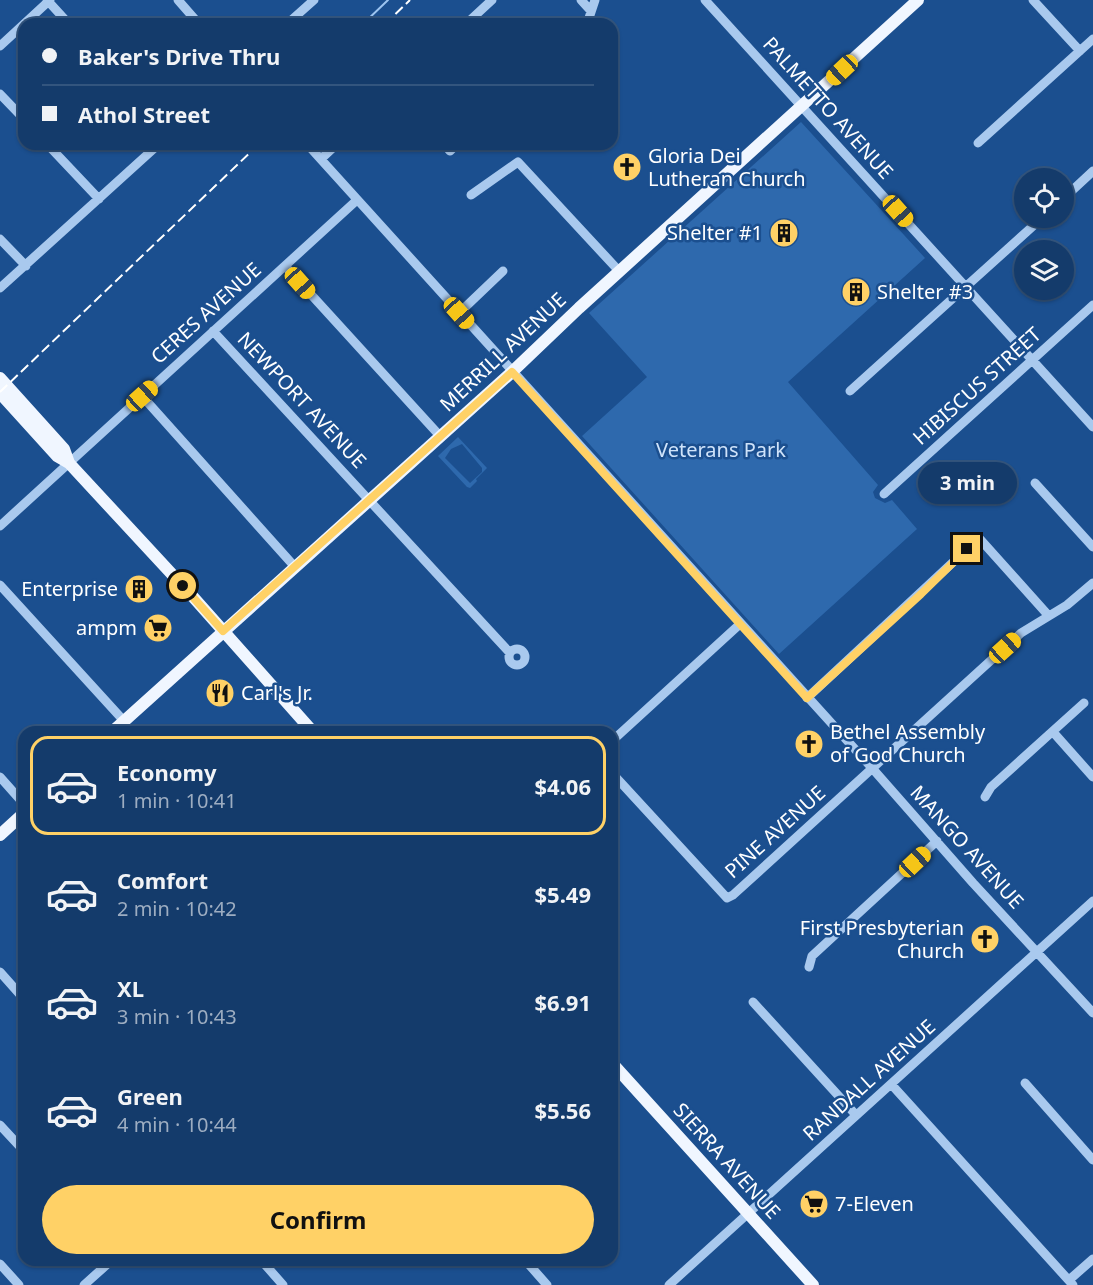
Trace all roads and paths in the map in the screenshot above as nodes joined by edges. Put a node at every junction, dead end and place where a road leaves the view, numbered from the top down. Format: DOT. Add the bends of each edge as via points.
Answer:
graph roads {
  1 [pos="178,0"];
  2 [pos="492,0"];
  3 [pos="581,0"];
  4 [pos="595,0"];
  5 [pos="705,0"];
  6 [pos="918,0"];
  7 [pos="1033,0"];
  8 [pos="48,1"];
  9 [pos="311,1"];
  10 [pos="591,11"];
  11 [pos="30,18"];
  12 [pos="64,18"];
  13 [pos="194,18"];
  14 [pos="293,18"];
  15 [pos="472,18"];
  16 [pos="589,18"];
  17 [pos="18,29"];
  18 [pos="1093,39"];
  19 [pos="0,46"];
  20 [pos="1080,51"];
  21 [pos="0,94"];
  22 [pos="802,106"];
  23 [pos="18,113"];
  24 [pos="978,143"];
  25 [pos="53,150"];
  26 [pos="152,150"];
  27 [pos="313,150"];
  28 [pos="331,150"];
  29 [pos="321,159"];
  30 [pos="1093,171"];
  31 [pos="1074,189"];
  32 [pos="471,195"];
  33 [pos="99,198"];
  34 [pos="357,200"];
  35 [pos="1031,228"];
  36 [pos="0,239"];
  37 [pos="26,266"];
  38 [pos="285,266"];
  39 [pos="503,271"];
  40 [pos="619,272"];
  41 [pos="967,287"];
  42 [pos="0,288"];
  43 [pos="1093,304"];
  44 [pos="459,313"];
  45 [pos="213,331"];
  46 [pos="1033,359"];
  47 [pos="512,372"];
  48 [pos="0,378"];
  49 [pos="850,391"];
  50 [pos="0,393"];
  51 [pos="142,396"];
  52 [pos="1093,427"];
  53 [pos="441,436"];
  54 [pos="69,463"];
  55 [pos="1035,483"];
  56 [pos="884,494"];
  57 [pos="369,500"];
  58 [pos="0,526"];
  59 [pos="1093,547"];
  60 [pos="296,567"];
  61 [pos="1093,583"];
  62 [pos="0,585"];
  63 [pos="1048,615"];
  64 [pos="740,624"];
  65 [pos="223,631"];
  66 [pos="510,653"];
  67 [pos="807,698"];
  68 [pos="1084,703"];
  69 [pos="124,721"];
  70 [pos="119,726"];
  71 [pos="308,726"];
  72 [pos="1053,732"];
  73 [pos="618,736"];
  74 [pos="872,768"];
  75 [pos="0,777"];
  76 [pos="1093,777"];
  77 [pos="618,780"];
  78 [pos="18,797"];
  79 [pos="984,797"];
  80 [pos="18,818"];
  81 [pos="0,835"];
  82 [pos="937,841"];
  83 [pos="1093,901"];
  84 [pos="1037,952"];
  85 [pos="809,967"];
  86 [pos="0,972"];
  87 [pos="18,992"];
  88 [pos="753,1002"];
  89 [pos="1093,1013"];
  90 [pos="618,1070"];
  91 [pos="1025,1083"];
  92 [pos="891,1084"];
  93 [pos="856,1115"];
  94 [pos="0,1125"];
  95 [pos="18,1144"];
  96 [pos="1093,1160"];
  97 [pos="748,1213"];
  98 [pos="1093,1259"];
  99 [pos="0,1264"];
  100 [pos="105,1266"];
  101 [pos="266,1266"];
  102 [pos="530,1266"];
  103 [pos="1071,1283"];
  104 [pos="19,1285"];
  105 [pos="84,1285"];
  106 [pos="283,1285"];
  107 [pos="547,1285"];
  108 [pos="669,1285"];
  109 [pos="813,1285"];
  1 -- 13 [label="street"];
  2 -- 15 [label="street"];
  3 -- 10 [label="street"];
  4 -- 10 [label="street"];
  5 -- 22 [label="street, PALMETTO AVENUE"];
  6 -- 22 [label="main road, MERRILL AVENUE"];
  7 -- 20 [label="street"];
  8 -- 11 [label="street"];
  8 -- 12 [label="street"];
  9 -- 14 [label="street"];
  10 -- 16 [label="street"];
  17 -- 19 [label="street"];
  18 -- 20 [label="street"];
  20 -- 24 [label="street"];
  21 -- 23 [label="street"];
  22 -- 40 [label="main road, MERRILL AVENUE"];
  22 -- 41 [label="street, PALMETTO AVENUE"];
  25 -- 33 [label="street"];
  26 -- 33 [label="street"];
  27 -- 29 [label="street, MANGO AVENUE"];
  28 -- 29 [label="street"];
  29 -- 34 [label="street, MANGO AVENUE"];
  30 -- 31 [label="street"];
  32 -- 40 [label="street" via="518,162"];
  33 -- 37 [label="street"];
  34 -- 38 [label="street, CERES AVENUE"];
  34 -- 44 [label="street, MANGO AVENUE"];
  35 -- 41 [label="street"];
  36 -- 37 [label="street"];
  37 -- 42 [label="street"];
  38 -- 45 [label="street, CERES AVENUE"];
  38 -- 53 [label="street"];
  39 -- 44 [label="street"];
  40 -- 47 [label="main road, MERRILL AVENUE"];
  41 -- 46 [label="street, PALMETTO AVENUE"];
  41 -- 49 [label="street"];
  43 -- 46 [label="street, HIBISCUS STREET"];
  44 -- 47 [label="street, MANGO AVENUE"];
  45 -- 51 [label="street, CERES AVENUE"];
  45 -- 57 [label="street, NEWPORT AVENUE"];
  46 -- 52 [label="street, PALMETTO AVENUE"];
  46 -- 56 [label="street, HIBISCUS STREET"];
  47 -- 53 [label="main road, MERRILL AVENUE"];
  47 -- 64 [label="street, MANGO AVENUE"];
  48 -- 54 [label="main road" via="64,449"];
  50 -- 54 [label="main road" via="57,456"];
  51 -- 54 [label="street, CERES AVENUE"];
  51 -- 60 [label="street"];
  53 -- 57 [label="main road, MERRILL AVENUE"];
  54 -- 58 [label="street, CERES AVENUE"];
  54 -- 65 [label="main road"];
  55 -- 59 [label="street"];
  57 -- 60 [label="main road, MERRILL AVENUE"];
  57 -- 66 [label="street, NEWPORT AVENUE"];
  60 -- 65 [label="main road, MERRILL AVENUE"];
  61 -- 63 [label="street, PINE AVENUE"];
  62 -- 69 [label="street"];
  63 -- 67 [label="street" via="979,538"];
  63 -- 74 [label="street, PINE AVENUE" via="1021,633"];
  64 -- 67 [label="street, MANGO AVENUE"];
  64 -- 73 [label="street"];
  65 -- 69 [label="main road, MERRILL AVENUE"];
  65 -- 71 [label="main road"];
  67 -- 74 [label="street, MANGO AVENUE"];
  68 -- 72 [label="street"];
  69 -- 70 [label="main road, MERRILL AVENUE"];
  72 -- 76 [label="street"];
  72 -- 79 [label="street"];
  74 -- 77 [label="street, PINE AVENUE" via="727,898"];
  74 -- 82 [label="street, MANGO AVENUE"];
  75 -- 78 [label="street"];
  80 -- 81 [label="main road"];
  82 -- 84 [label="street, MANGO AVENUE"];
  82 -- 85 [label="street" via="812,956"];
  83 -- 84 [label="street, RANDALL AVENUE"];
  84 -- 89 [label="street, MANGO AVENUE"];
  84 -- 92 [label="street, RANDALL AVENUE"];
  86 -- 87 [label="street"];
  88 -- 93 [label="street"];
  90 -- 97 [label="main road, SIERRA AVENUE"];
  91 -- 96 [label="street"];
  92 -- 93 [label="street, RANDALL AVENUE"];
  92 -- 103 [label="street"];
  93 -- 97 [label="street, RANDALL AVENUE"];
  94 -- 95 [label="street"];
  97 -- 108 [label="street, RANDALL AVENUE"];
  97 -- 109 [label="main road, SIERRA AVENUE"];
  98 -- 103 [label="street"];
  99 -- 104 [label="street"];
  100 -- 105 [label="street"];
  101 -- 106 [label="street"];
  102 -- 107 [label="street"];
}
